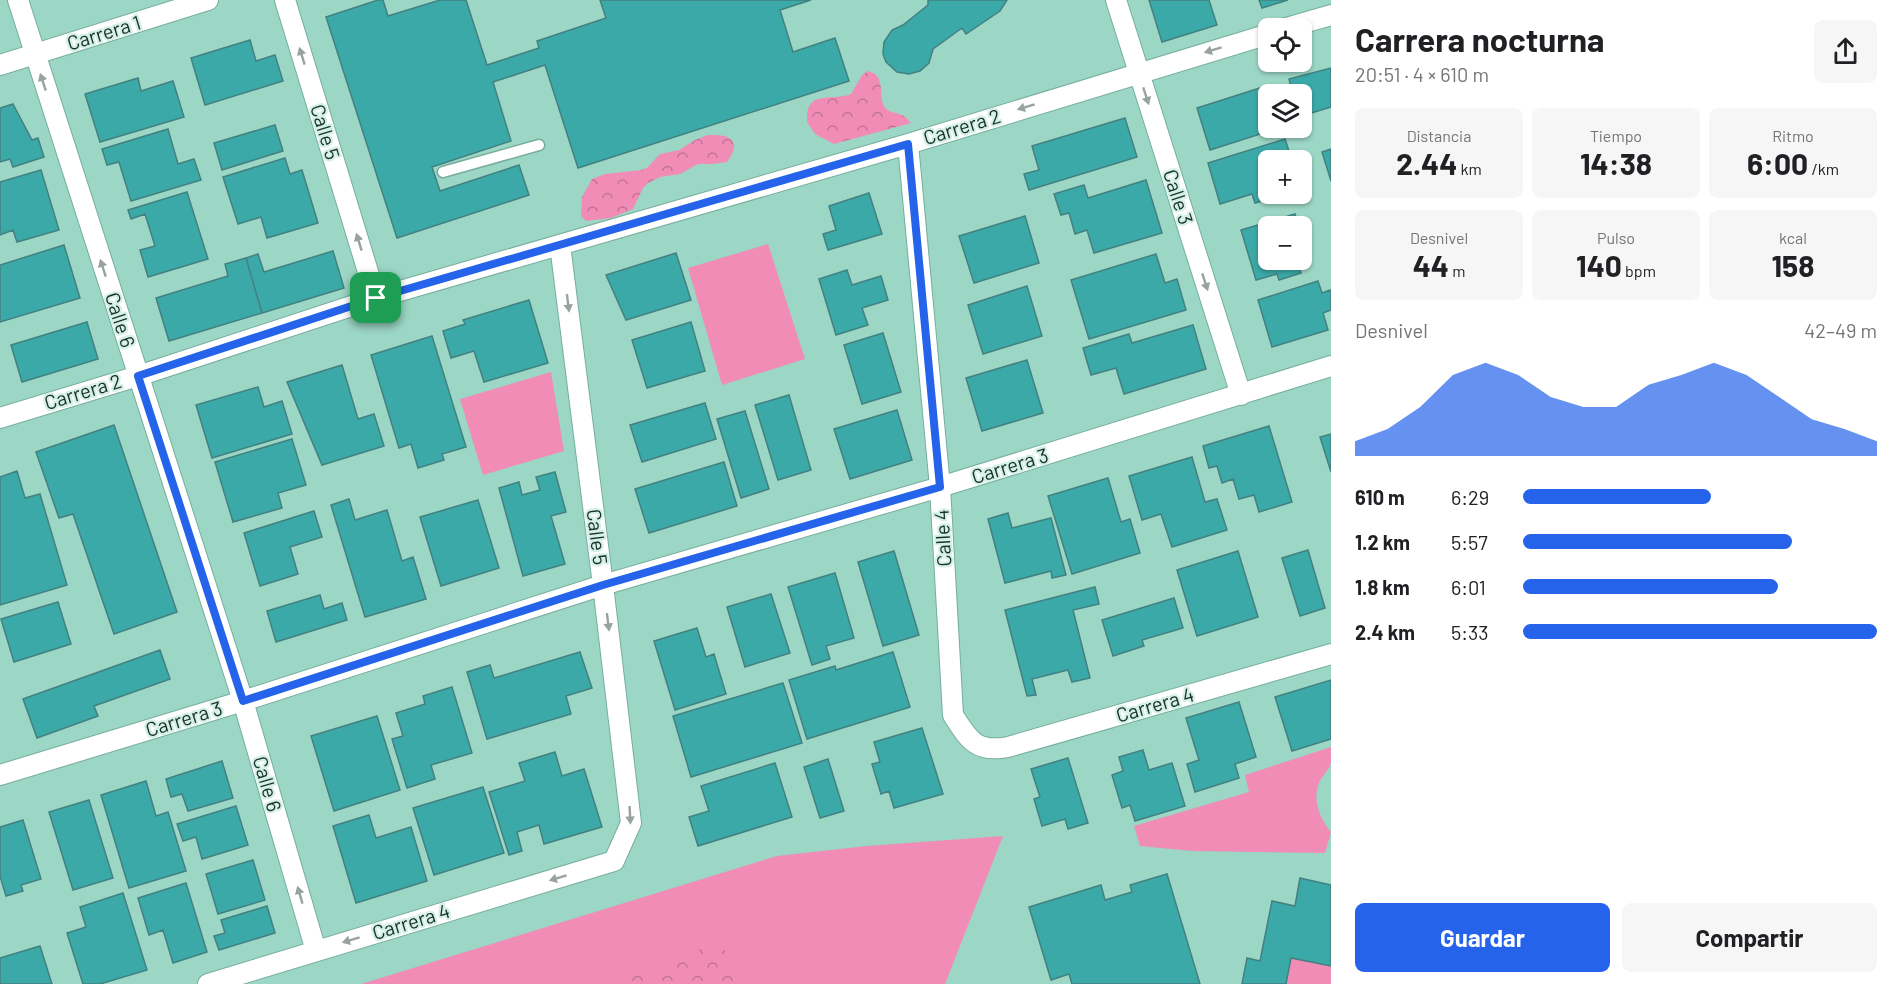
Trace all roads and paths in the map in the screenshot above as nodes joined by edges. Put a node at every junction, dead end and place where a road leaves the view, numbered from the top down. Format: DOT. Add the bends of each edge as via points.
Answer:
graph roads {
  1 [pos="18,0"];
  2 [pos="208,0"];
  3 [pos="285,0"];
  4 [pos="1116,0"];
  5 [pos="1331,15"];
  6 [pos="1312,20"];
  7 [pos="1258,36"];
  8 [pos="34,55"];
  9 [pos="0,65"];
  10 [pos="1138,72"];
  11 [pos="908,144"];
  12 [pos="539,145"];
  13 [pos="443,172"];
  14 [pos="560,245"];
  15 [pos="376,298"];
  16 [pos="1331,366"];
  17 [pos="138,376"];
  18 [pos="1241,395"];
  19 [pos="0,418"];
  20 [pos="940,487"];
  21 [pos="603,585"];
  22 [pos="1331,654"];
  23 [pos="243,701"];
  24 [pos="978,746"];
  25 [pos="1,770"];
  26 [pos="614,861"];
  27 [pos="316,951"];
  28 [pos="208,984"];
  1 -- 8 [label="street, Calle 6"];
  2 -- 8 [label="street, Carrera 1"];
  15 -- 3 [label="street, Calle 5, one-way"];
  4 -- 10 [label="street, Calle 3"];
  5 -- 6 [label="street"];
  7 -- 10 [label="street, Carrera 2, one-way"];
  8 -- 9 [label="street, Carrera 1"];
  17 -- 8 [label="street, Calle 6, one-way"];
  10 -- 11 [label="street, Carrera 2, one-way"];
  10 -- 18 [label="street, Calle 3, one-way"];
  11 -- 14 [label="street, Carrera 2"];
  11 -- 20 [label="street, Calle 4"];
  12 -- 13 [label="lane"];
  14 -- 15 [label="street, Carrera 2"];
  14 -- 21 [label="street, Calle 5, one-way"];
  15 -- 17 [label="street, Carrera 2"];
  16 -- 18 [label="street, Carrera 3"];
  17 -- 19 [label="street, Carrera 2"];
  17 -- 23 [label="street, Calle 6"];
  18 -- 20 [label="street, Carrera 3"];
  20 -- 21 [label="street, Carrera 3"];
  20 -- 24 [label="street, Calle 4" via="953,715"];
  21 -- 23 [label="street, Carrera 3"];
  21 -- 26 [label="street, Calle 5, one-way" via="631,823"];
  22 -- 24 [label="street, Carrera 4" via="1008,747 995,750"];
  23 -- 25 [label="street, Carrera 3"];
  27 -- 23 [label="street, Calle 6, one-way"];
  26 -- 27 [label="street, Carrera 4, one-way"];
  27 -- 28 [label="street, Carrera 4"];
}
